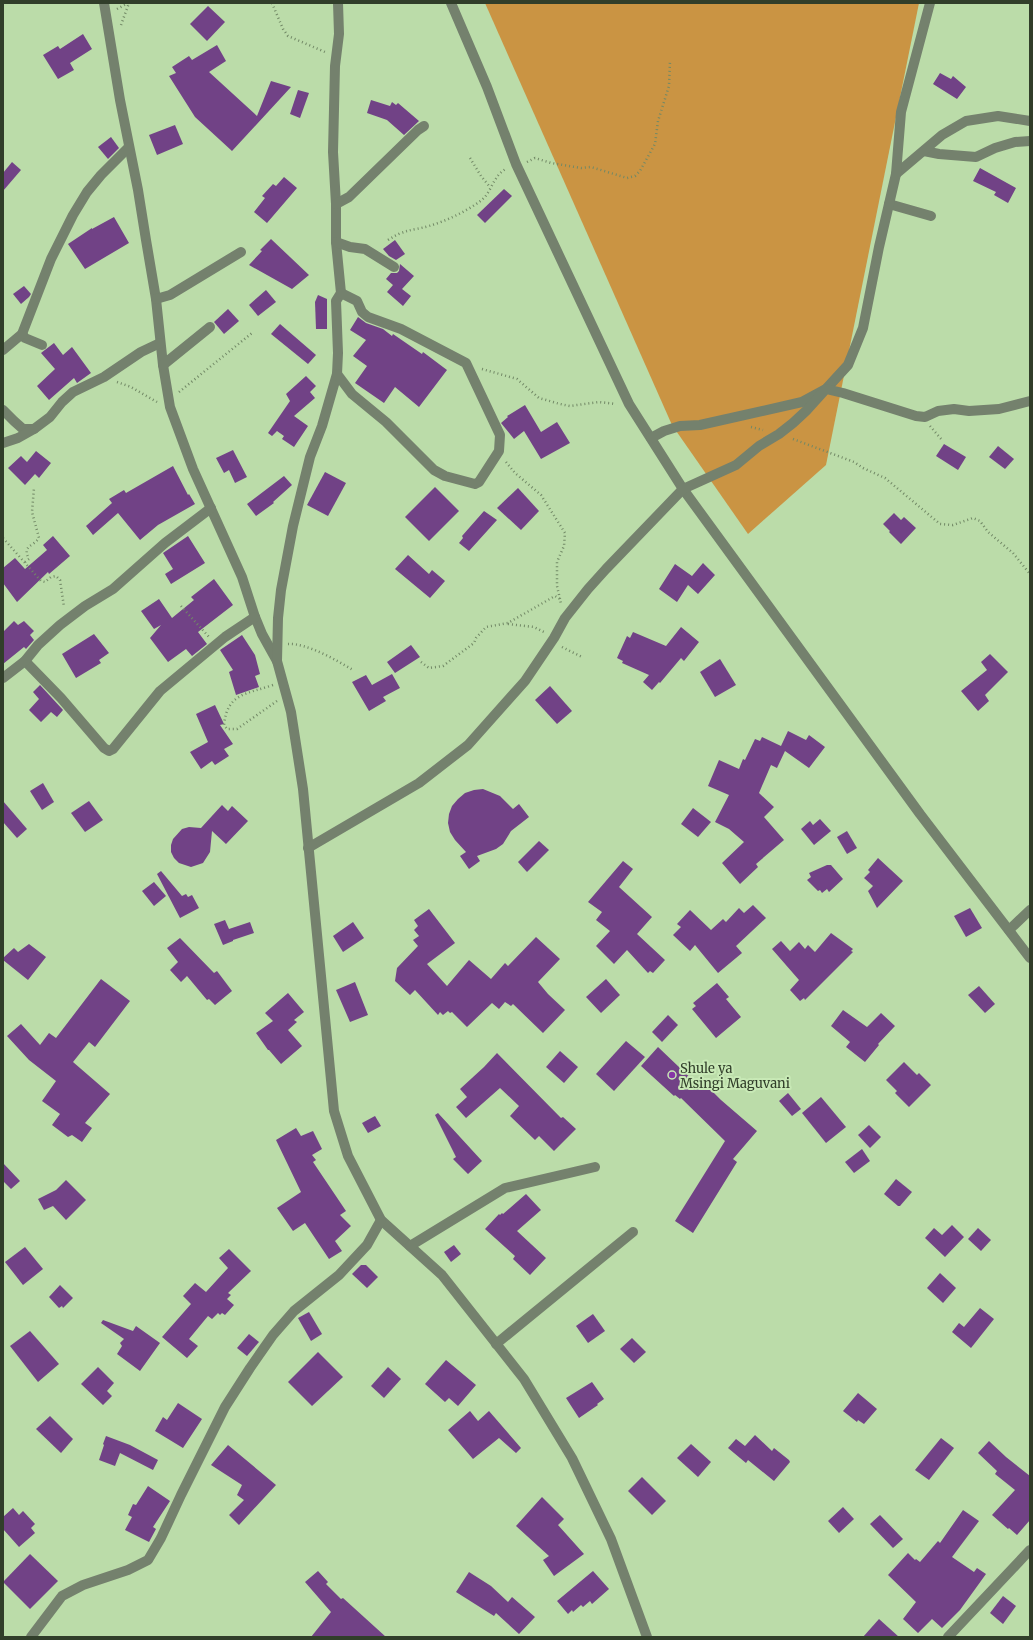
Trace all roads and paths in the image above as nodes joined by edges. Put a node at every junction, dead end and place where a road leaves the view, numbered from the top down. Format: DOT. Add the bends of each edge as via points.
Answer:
graph roads {
  1 [pos="104,3"];
  2 [pos="272,3"];
  3 [pos="338,3"];
  4 [pos="451,3"];
  5 [pos="930,3"];
  6 [pos="670,60"];
  7 [pos="335,66"];
  8 [pos="1030,121"];
  9 [pos="424,126"];
  10 [pos="1030,141"];
  11 [pos="129,147"];
  12 [pos="924,150"];
  13 [pos="470,158"];
  14 [pos="516,164"];
  15 [pos="896,174"];
  16 [pos="490,187"];
  17 [pos="336,204"];
  18 [pos="889,204"];
  19 [pos="931,216"];
  20 [pos="388,240"];
  21 [pos="336,242"];
  22 [pos="240,252"];
  23 [pos="394,267"];
  24 [pos="341,292"];
  25 [pos="156,299"];
  26 [pos="210,327"];
  27 [pos="252,333"];
  28 [pos="22,334"];
  29 [pos="160,344"];
  30 [pos="42,345"];
  31 [pos="3,350"];
  32 [pos="466,363"];
  33 [pos="163,365"];
  34 [pos="337,374"];
  35 [pos="104,377"];
  36 [pos="826,389"];
  37 [pos="1030,401"];
  38 [pos="169,402"];
  39 [pos="629,404"];
  40 [pos="3,410"];
  41 [pos="925,417"];
  42 [pos="749,426"];
  43 [pos="34,429"];
  44 [pos="779,434"];
  45 [pos="651,438"];
  46 [pos="942,440"];
  47 [pos="3,443"];
  48 [pos="499,451"];
  49 [pos="34,488"];
  50 [pos="683,489"];
  51 [pos="211,508"];
  52 [pos="3,538"];
  53 [pos="25,562"];
  54 [pos="1030,574"];
  55 [pos="560,599"];
  56 [pos="180,606"];
  57 [pos="72,616"];
  58 [pos="255,617"];
  59 [pos="565,618"];
  60 [pos="278,644"];
  61 [pos="216,645"];
  62 [pos="25,661"];
  63 [pos="277,661"];
  64 [pos="421,662"];
  65 [pos="353,670"];
  66 [pos="3,678"];
  67 [pos="282,682"];
  68 [pos="286,697"];
  69 [pos="308,848"];
  70 [pos="1030,910"];
  71 [pos="1009,930"];
  72 [pos="1030,958"];
  73 [pos="595,1167"];
  74 [pos="382,1220"];
  75 [pos="633,1232"];
  76 [pos="410,1246"];
  77 [pos="496,1344"];
  78 [pos="1030,1550"];
  79 [pos="31,1637"];
  80 [pos="647,1637"];
  81 [pos="948,1637"];
  1 -- 11 [label="street"];
  2 -- 7 [label="path" via="288,36 330,54"];
  3 -- 7 [label="street" via="339,34"];
  4 -- 14 [label="street"];
  5 -- 15 [label="street" via="901,112"];
  6 -- 14 [label="path" via="669,86 658,121 655,144 635,176 627,178 590,167 581,168 535,158"];
  7 -- 17 [label="street" via="333,152"];
  8 -- 12 [label="street" via="998,116 966,121 942,135"];
  9 -- 17 [label="street" via="349,197"];
  10 -- 12 [label="street" via="1015,142 976,157"];
  11 -- 25 [label="street"];
  11 -- 28 [label="street" via="87,192 73,215 51,259"];
  12 -- 15 [label="street"];
  13 -- 16 [label="path"];
  14 -- 16 [label="path" via="503,170"];
  14 -- 39 [label="street"];
  15 -- 18 [label="street"];
  16 -- 20 [label="path" via="481,201 466,210 429,226 400,233"];
  17 -- 21 [label="street"];
  18 -- 19 [label="street"];
  18 -- 36 [label="street" via="863,328 848,365"];
  21 -- 23 [label="street" via="365,249"];
  21 -- 24 [label="street"];
  22 -- 25 [label="street" via="170,295"];
  24 -- 32 [label="street" via="357,301 362,312 368,317 401,329"];
  24 -- 34 [label="street" via="336,301"];
  25 -- 29 [label="street"];
  26 -- 33 [label="street"];
  27 -- 38 [label="path"];
  28 -- 30 [label="street" via="25,338"];
  28 -- 31 [label="street"];
  29 -- 33 [label="street"];
  29 -- 35 [label="street" via="141,352"];
  32 -- 39 [label="path" via="517,379 539,398 560,404"];
  32 -- 48 [label="street" via="500,435"];
  33 -- 38 [label="street"];
  34 -- 48 [label="street" via="352,394 386,422 434,470 445,476 475,484 479,482"];
  34 -- 60 [label="street" via="310,457 295,515 281,590"];
  35 -- 38 [label="path" via="155,401"];
  35 -- 43 [label="street" via="73,392 50,417"];
  36 -- 41 [label="street"];
  36 -- 44 [label="street" via="807,410"];
  36 -- 45 [label="street" via="802,402 700,425 680,426"];
  37 -- 41 [label="street" via="999,409 938,411"];
  38 -- 51 [label="street" via="182,442"];
  39 -- 45 [label="street"];
  40 -- 43 [label="street" via="23,429"];
  41 -- 46 [label="path"];
  42 -- 44 [label="path"];
  43 -- 47 [label="street"];
  44 -- 50 [label="street" via="759,446 736,466"];
  44 -- 54 [label="path" via="854,462 886,478 940,524 953,525 973,518 980,521 988,532 1013,553"];
  45 -- 50 [label="street"];
  48 -- 55 [label="path" via="508,466 544,499 565,533 557,562"];
  49 -- 53 [label="path" via="32,512 39,538 27,549 29,559"];
  50 -- 59 [label="street" via="606,568"];
  50 -- 71 [label="street" via="920,814"];
  51 -- 57 [label="street" via="165,543 113,589"];
  51 -- 58 [label="street" via="242,577"];
  52 -- 53 [label="path"];
  53 -- 57 [label="path" via="40,581 45,582 56,576 60,580 64,607"];
  55 -- 59 [label="path"];
  55 -- 64 [label="path" via="554,596 508,624 486,627 474,643 443,666 430,668"];
  56 -- 61 [label="path"];
  57 -- 62 [label="street" via="38,645"];
  58 -- 61 [label="street"];
  58 -- 63 [label="street"];
  59 -- 69 [label="street" via="525,681 468,745 419,782"];
  60 -- 63 [label="street"];
  60 -- 65 [label="path" via="301,645"];
  61 -- 62 [label="street" via="160,691 109,751"];
  62 -- 66 [label="street"];
  63 -- 67 [label="street"];
  67 -- 68 [label="street"];
  67 -- 68 [label="path" via="238,696 228,709 224,725 227,729 237,729"];
  68 -- 69 [label="street" via="298,754"];
  69 -- 74 [label="street" via="334,1111 348,1156"];
  70 -- 71 [label="street"];
  71 -- 72 [label="street"];
  73 -- 76 [label="street" via="505,1188"];
  74 -- 76 [label="street"];
  74 -- 79 [label="street" via="367,1245 340,1275 294,1311 250,1368 225,1407 148,1560 128,1570 83,1585 62,1596"];
  75 -- 77 [label="street"];
  76 -- 77 [label="street" via="442,1275"];
  77 -- 80 [label="street" via="524,1380 572,1458 611,1539"];
  78 -- 81 [label="street"];
}
